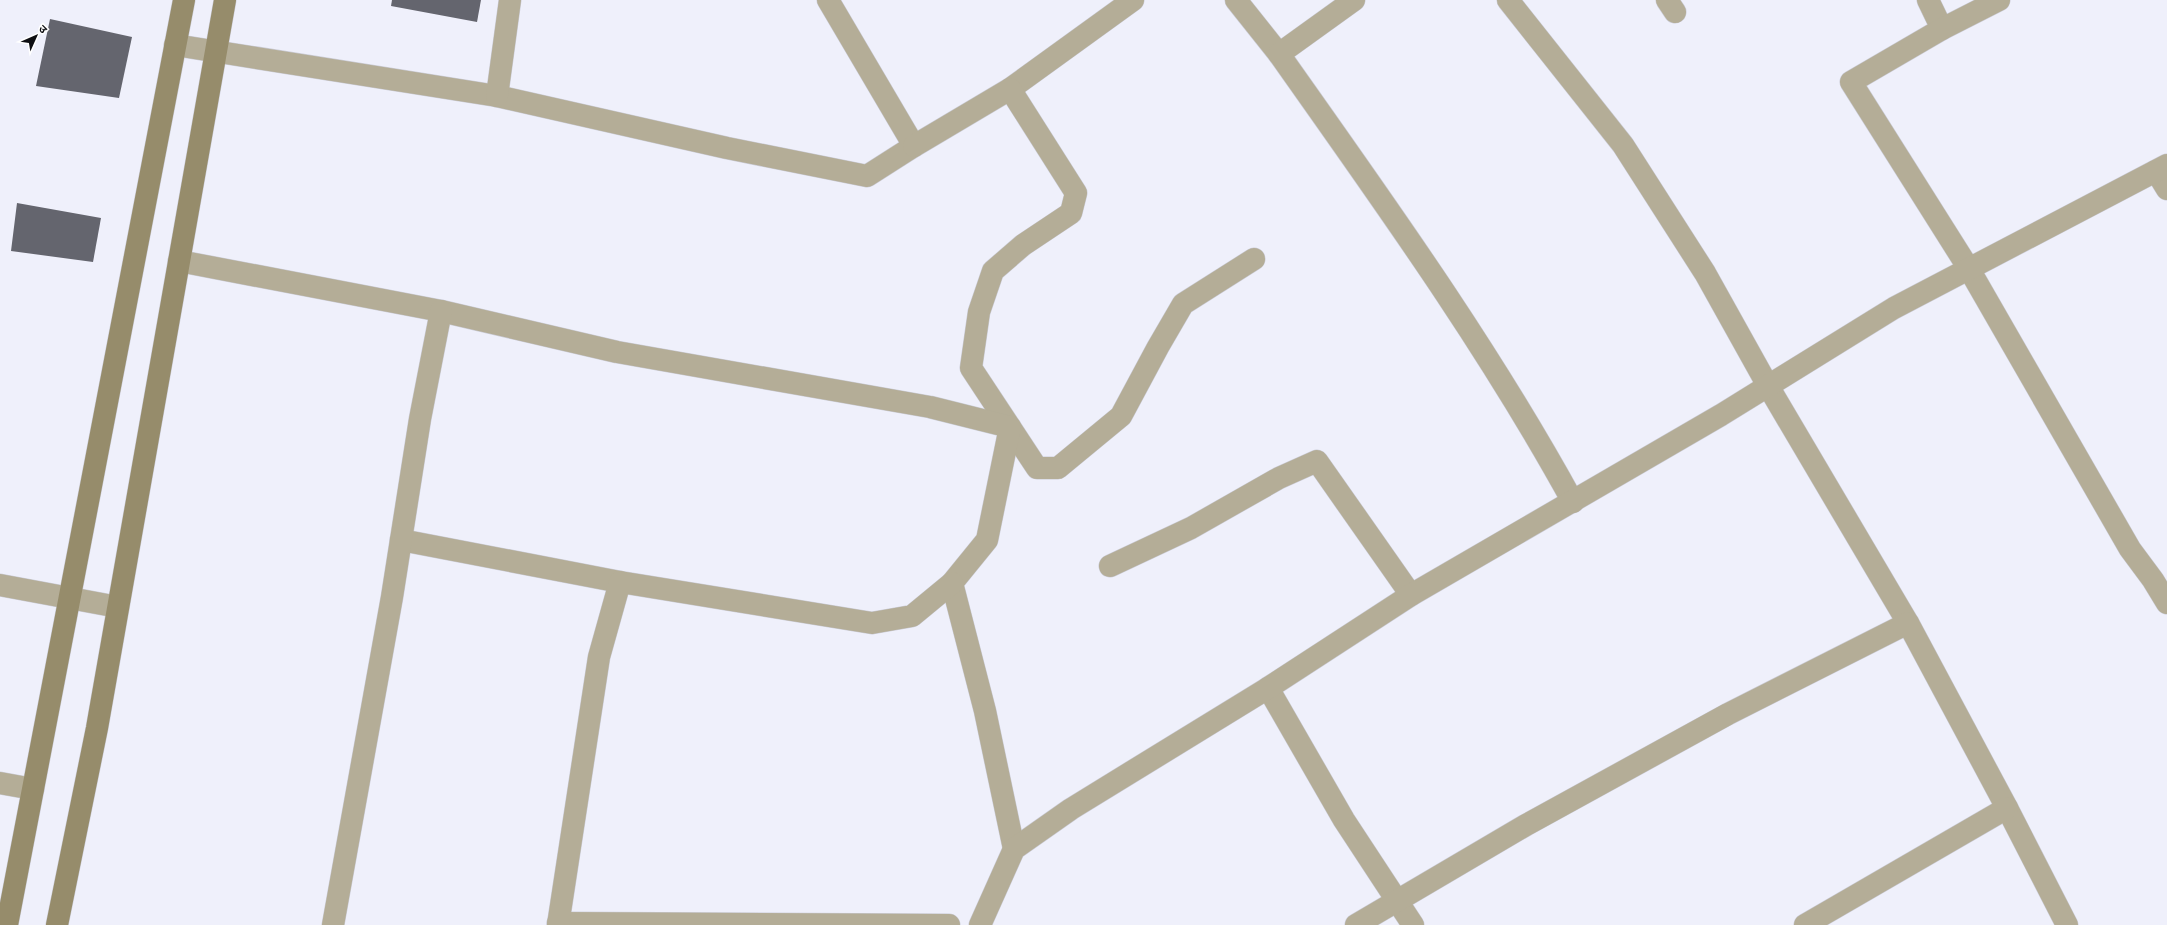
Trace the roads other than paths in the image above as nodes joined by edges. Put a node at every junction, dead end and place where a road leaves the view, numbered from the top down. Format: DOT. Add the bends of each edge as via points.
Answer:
graph roads {
  1 [pos="184,0"];
  2 [pos="225,0"];
  3 [pos="510,0"];
  4 [pos="828,0"];
  5 [pos="1133,0"];
  6 [pos="1236,0"];
  7 [pos="1354,0"];
  8 [pos="1508,0"];
  9 [pos="1928,0"];
  10 [pos="1999,0"];
  11 [pos="1942,29"];
  12 [pos="175,45"];
  13 [pos="216,52"];
  14 [pos="1279,54"];
  15 [pos="1010,89"];
  16 [pos="497,96"];
  17 [pos="914,146"];
  18 [pos="2163,175"];
  19 [pos="1254,259"];
  20 [pos="179,261"];
  21 [pos="1969,269"];
  22 [pos="441,311"];
  23 [pos="1768,386"];
  24 [pos="1010,427"];
  25 [pos="1573,502"];
  26 [pos="401,540"];
  27 [pos="1110,566"];
  28 [pos="2160,575"];
  29 [pos="620,582"];
  30 [pos="952,583"];
  31 [pos="0,585"];
  32 [pos="1411,595"];
  33 [pos="70,598"];
  34 [pos="2167,603"];
  35 [pos="118,607"];
  36 [pos="1908,623"];
  37 [pos="1268,688"];
  38 [pos="0,783"];
  39 [pos="33,789"];
  40 [pos="2007,808"];
  41 [pos="1014,849"];
  42 [pos="1398,900"];
  43 [pos="558,924"];
  44 [pos="7,925"];
  45 [pos="57,925"];
  46 [pos="333,925"];
  47 [pos="950,925"];
  48 [pos="980,925"];
  49 [pos="1356,925"];
  50 [pos="1413,925"];
  51 [pos="1805,925"];
  52 [pos="2067,925"];
  1 -- 12 [label="street"];
  2 -- 13 [label="street"];
  3 -- 16 [label="street"];
  4 -- 17 [label="street"];
  5 -- 15 [label="street"];
  6 -- 14 [label="street"];
  7 -- 14 [label="street"];
  8 -- 23 [label="street" via="1623,145 1705,272"];
  9 -- 11 [label="street"];
  10 -- 11 [label="street"];
  11 -- 21 [label="street" via="1851,82"];
  12 -- 13 [label="street"];
  12 -- 33 [label="street"];
  13 -- 16 [label="street"];
  13 -- 20 [label="street"];
  14 -- 25 [label="street" via="1407,236 1480,347 1538,439"];
  15 -- 17 [label="street"];
  15 -- 24 [label="street" via="1076,193 1071,214 1023,245 993,271 979,312 971,368"];
  16 -- 17 [label="street" via="727,148 867,176"];
  18 -- 21 [label="street"];
  19 -- 24 [label="street" via="1183,304 1121,416 1058,468 1037,468"];
  20 -- 22 [label="street"];
  20 -- 35 [label="street"];
  21 -- 23 [label="street" via="1894,308"];
  21 -- 28 [label="street" via="2130,549"];
  22 -- 24 [label="street" via="617,352 930,407"];
  22 -- 26 [label="street" via="420,419"];
  23 -- 25 [label="street"];
  23 -- 36 [label="street"];
  24 -- 30 [label="street" via="987,540"];
  25 -- 32 [label="street"];
  26 -- 29 [label="street"];
  26 -- 46 [label="street"];
  27 -- 32 [label="street" via="1191,528 1279,478 1317,461"];
  28 -- 34 [label="street"];
  29 -- 30 [label="street" via="872,623 912,616"];
  29 -- 43 [label="street" via="599,657"];
  30 -- 41 [label="street" via="985,711"];
  31 -- 33 [label="street"];
  32 -- 37 [label="street"];
  33 -- 35 [label="street"];
  33 -- 39 [label="street"];
  35 -- 45 [label="street" via="97,728"];
  36 -- 40 [label="street"];
  36 -- 42 [label="street" via="1721,718 1526,825"];
  37 -- 41 [label="street" via="1071,809"];
  37 -- 42 [label="street" via="1344,820"];
  38 -- 39 [label="street"];
  39 -- 44 [label="street"];
  40 -- 51 [label="street"];
  40 -- 52 [label="street"];
  41 -- 48 [label="street"];
  42 -- 49 [label="street"];
  42 -- 50 [label="street"];
  43 -- 47 [label="street"];
}
